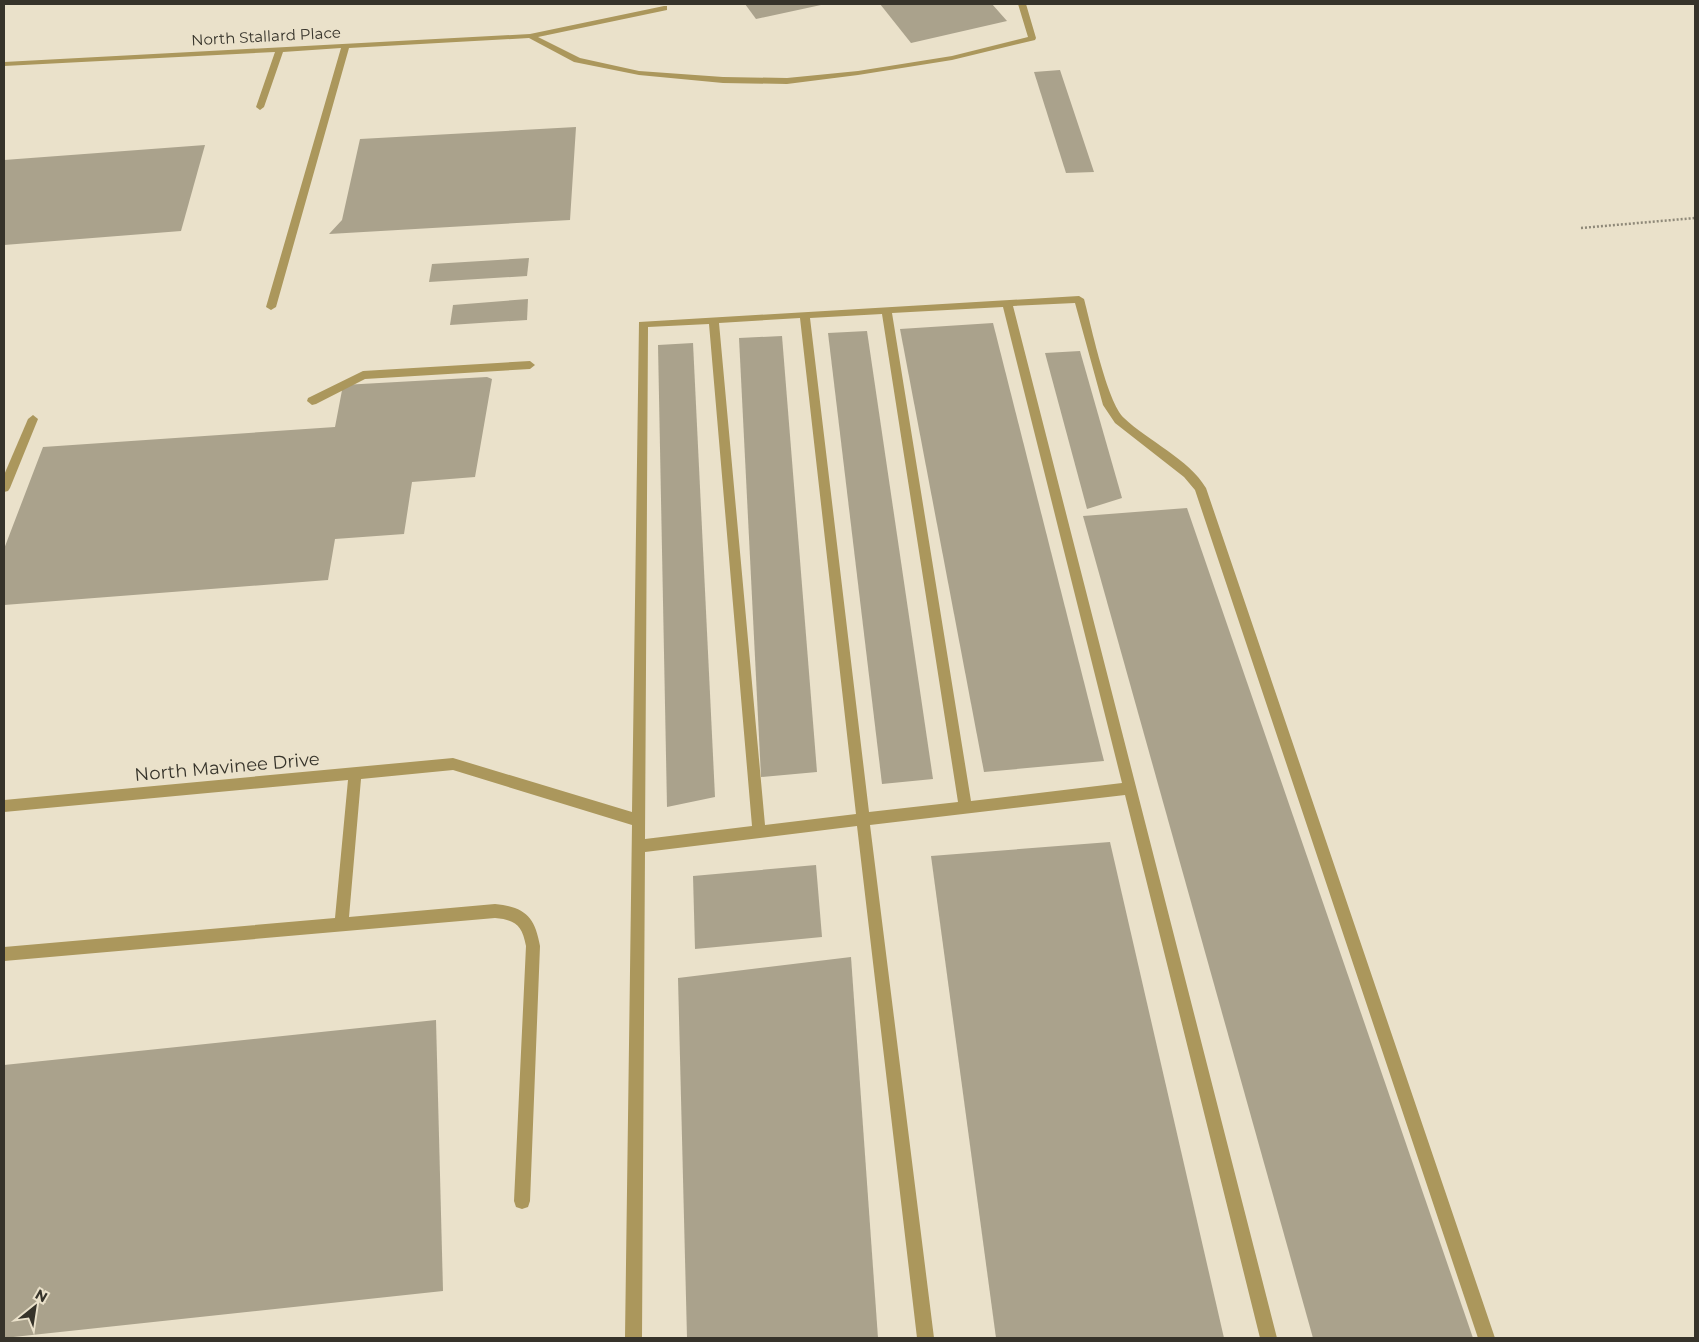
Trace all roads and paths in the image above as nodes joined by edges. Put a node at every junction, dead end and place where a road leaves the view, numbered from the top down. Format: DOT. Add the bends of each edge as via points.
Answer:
graph roads {
  1 [pos="1022,4"];
  2 [pos="664,8"];
  3 [pos="530,36"];
  4 [pos="346,46"];
  5 [pos="280,49"];
  6 [pos="4,64"];
  7 [pos="260,107"];
  8 [pos="1695,218"];
  9 [pos="1581,228"];
  10 [pos="1007,304"];
  11 [pos="271,307"];
  12 [pos="887,310"];
  13 [pos="805,315"];
  14 [pos="714,320"];
  15 [pos="530,365"];
  16 [pos="312,400"];
  17 [pos="33,420"];
  18 [pos="4,488"];
  19 [pos="355,774"];
  20 [pos="1130,788"];
  21 [pos="4,806"];
  22 [pos="965,807"];
  23 [pos="637,820"];
  24 [pos="863,820"];
  25 [pos="759,832"];
  26 [pos="638,846"];
  27 [pos="341,925"];
  28 [pos="4,954"];
  29 [pos="522,1201"];
  30 [pos="634,1338"];
  31 [pos="926,1338"];
  32 [pos="1270,1338"];
  33 [pos="1487,1338"];
  1 -- 3 [label="street" via="1032,38 952,58 786,81 639,73 577,60"];
  2 -- 3 [label="street, North Stallard Place"];
  3 -- 4 [label="street, North Stallard Place"];
  4 -- 5 [label="street, North Stallard Place"];
  4 -- 11 [label="street"];
  5 -- 6 [label="street, North Stallard Place"];
  5 -- 7 [label="street"];
  8 -- 9 [label="path"];
  10 -- 12 [label="street"];
  10 -- 20 [label="street"];
  10 -- 33 [label="street" via="1079,299 1107,402 1119,420 1188,474 1200,488"];
  12 -- 13 [label="street"];
  12 -- 22 [label="street"];
  13 -- 14 [label="street"];
  13 -- 24 [label="street"];
  14 -- 23 [label="street" via="643,324"];
  14 -- 25 [label="street"];
  15 -- 16 [label="street" via="363,375"];
  17 -- 18 [label="street"];
  19 -- 21 [label="street, North Mavinee Drive"];
  19 -- 23 [label="street, North Mavinee Drive" via="453,764"];
  19 -- 27 [label="street"];
  20 -- 22 [label="street"];
  20 -- 32 [label="street"];
  22 -- 24 [label="street"];
  23 -- 26 [label="street"];
  24 -- 25 [label="street"];
  24 -- 31 [label="street"];
  25 -- 26 [label="street"];
  26 -- 30 [label="street"];
  27 -- 28 [label="street"];
  27 -- 29 [label="street" via="496,911 510,912 523,918 531,930 533,946"];
}
